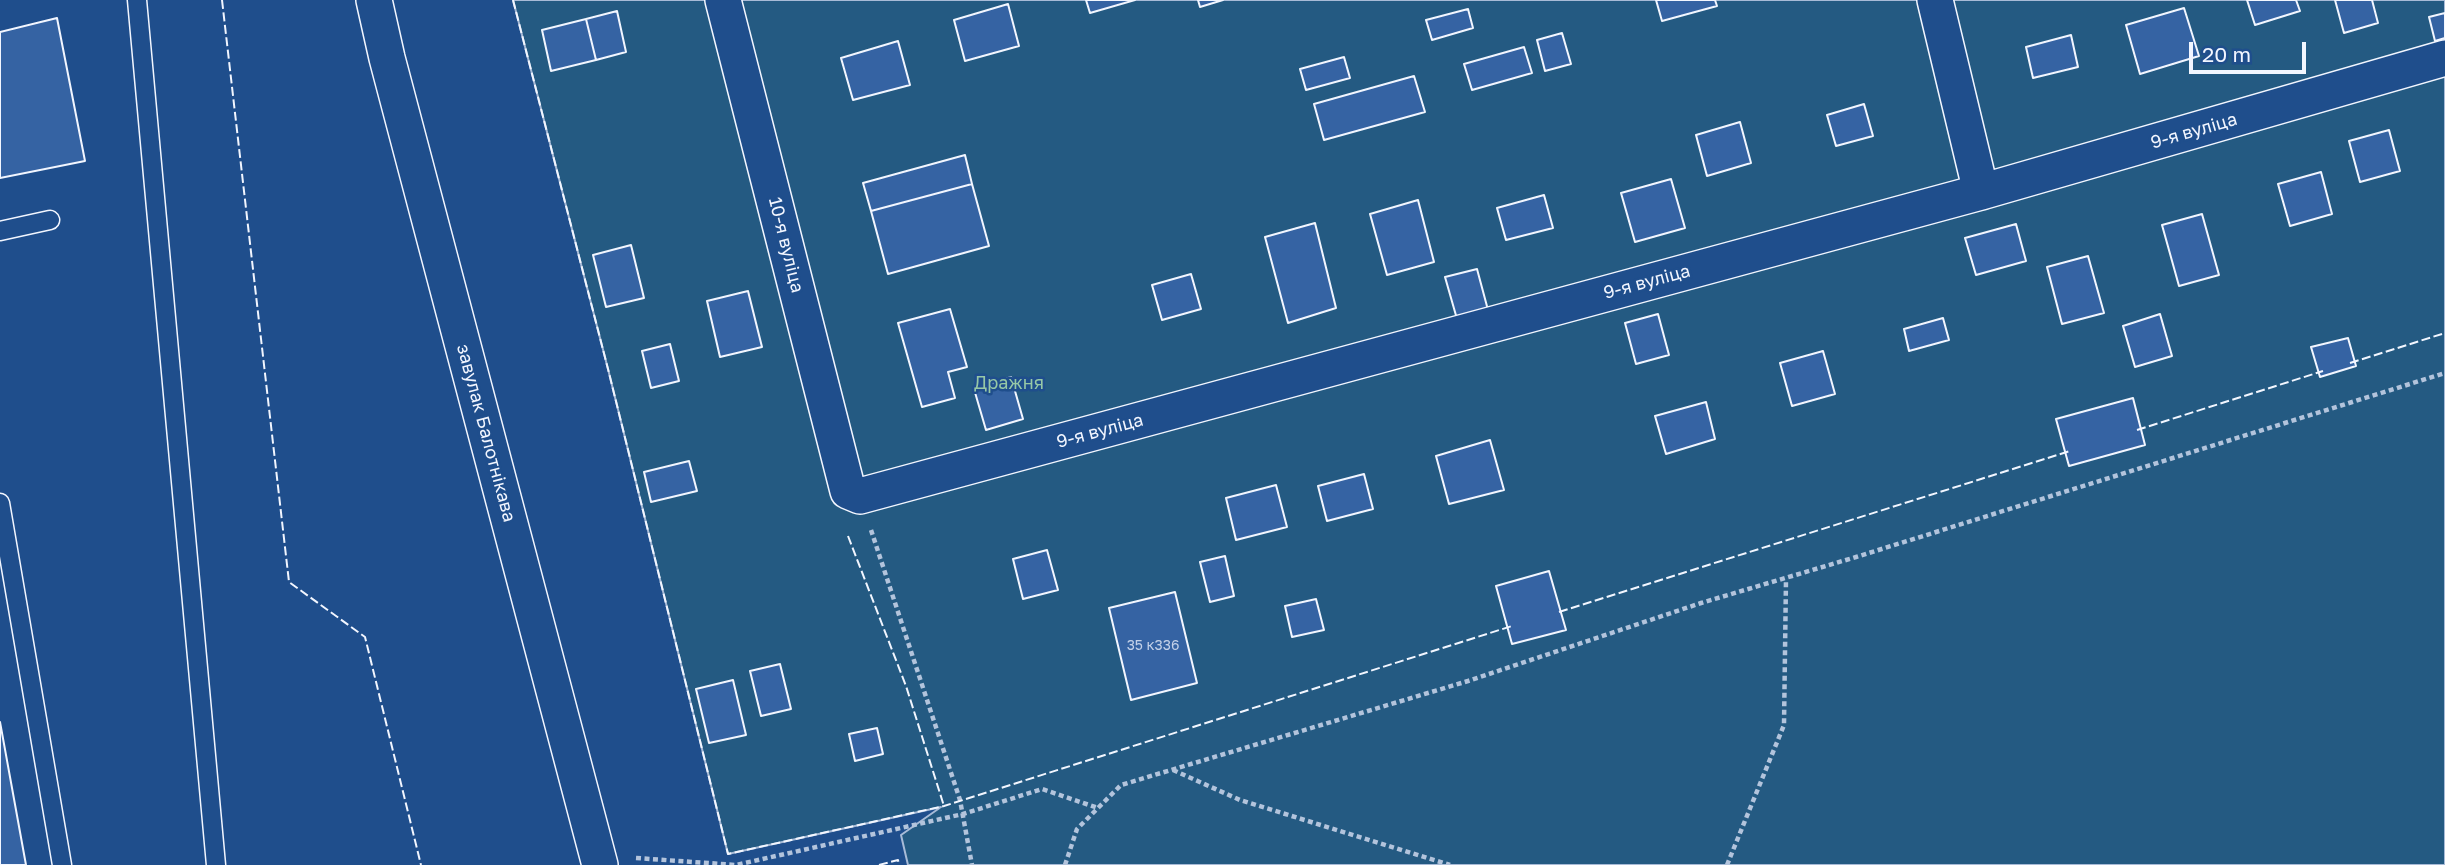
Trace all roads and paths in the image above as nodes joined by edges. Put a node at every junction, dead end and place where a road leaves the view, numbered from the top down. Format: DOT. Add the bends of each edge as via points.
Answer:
graph roads {
  1 [pos="136,0"];
  2 [pos="374,0"];
  3 [pos="723,0"];
  4 [pos="1935,0"];
  5 [pos="2445,58"];
  6 [pos="1981,192"];
  7 [pos="50,220"];
  8 [pos="0,231"];
  9 [pos="2445,373"];
  10 [pos="854,493"];
  11 [pos="0,503"];
  12 [pos="1786,579"];
  13 [pos="1172,769"];
  14 [pos="1098,808"];
  15 [pos="963,814"];
  16 [pos="599,861"];
  17 [pos="62,865"];
  18 [pos="216,865"];
  19 [pos="972,865"];
  20 [pos="1065,865"];
  21 [pos="1450,865"];
  22 [pos="1727,865"];
  1 -- 18 [label="lane"];
  2 -- 16 [label="street, завулак Балотнікава"];
  3 -- 10 [label="street, 10-я вуліца"];
  4 -- 6 [label="street"];
  5 -- 6 [label="street, 9-я вуліца"];
  6 -- 10 [label="street, 9-я вуліца"];
  7 -- 8 [label="lane"];
  9 -- 12 [label="path"];
  10 -- 15 [label="path"];
  11 -- 17 [label="lane"];
  12 -- 13 [label="path"];
  12 -- 22 [label="path" via="1784,725"];
  13 -- 14 [label="path" via="1121,785"];
  13 -- 21 [label="path" via="1240,800"];
  14 -- 15 [label="path" via="1042,789"];
  14 -- 20 [label="path" via="1077,829"];
  15 -- 16 [label="path" via="736,865"];
  15 -- 19 [label="path"];
}
